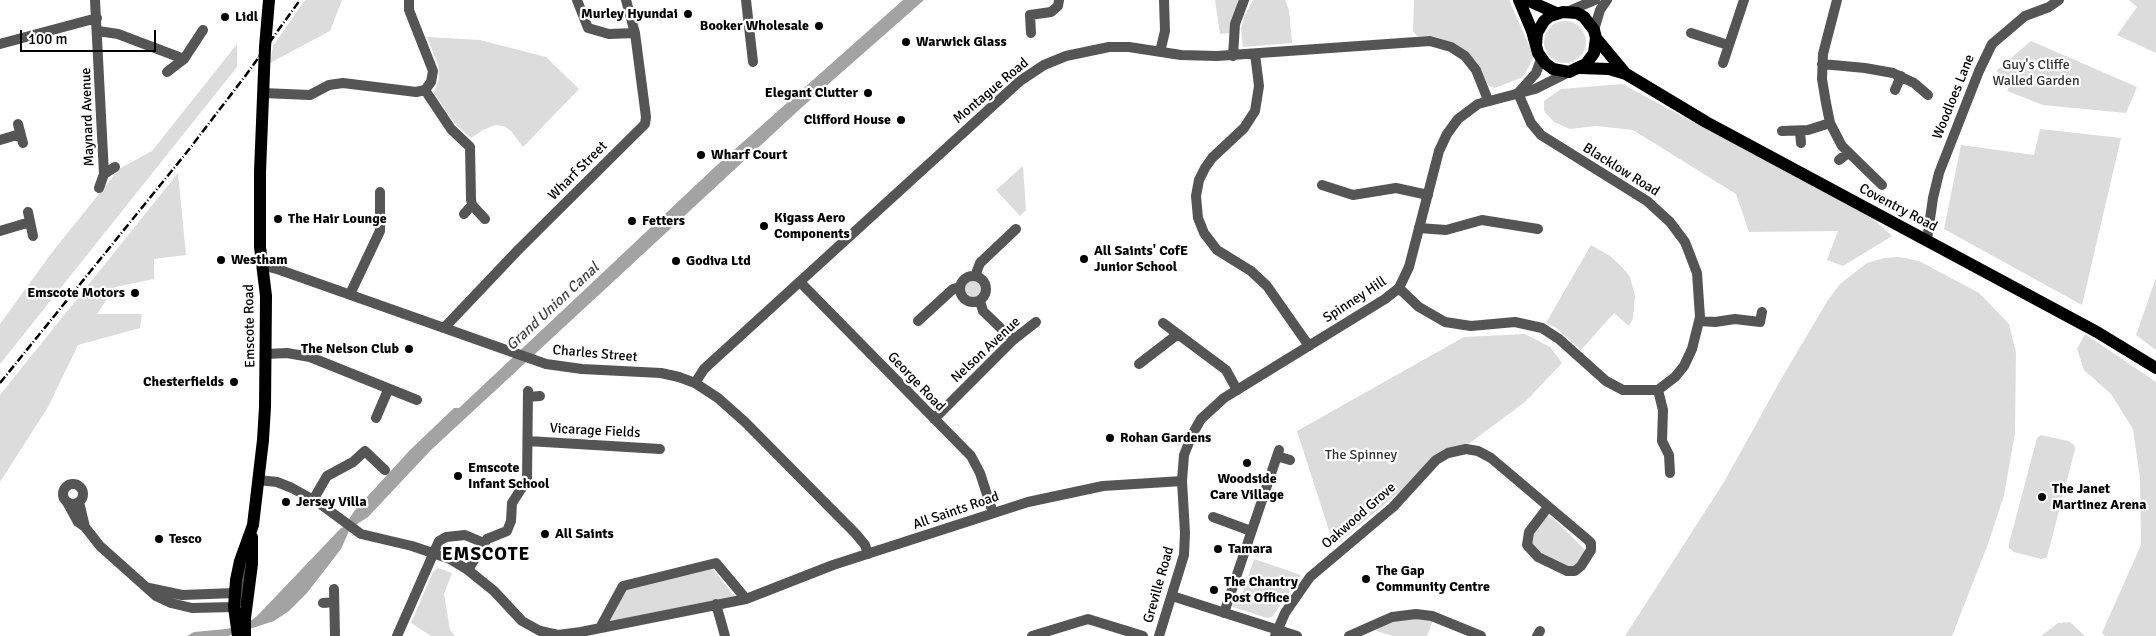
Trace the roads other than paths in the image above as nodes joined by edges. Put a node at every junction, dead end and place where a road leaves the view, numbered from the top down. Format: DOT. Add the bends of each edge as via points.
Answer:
graph roads {
  1 [pos="95,0"];
  2 [pos="269,0"];
  3 [pos="410,0"];
  4 [pos="577,0"];
  5 [pos="626,0"];
  6 [pos="746,0"];
  7 [pos="1059,0"];
  8 [pos="1164,0"];
  9 [pos="1244,0"];
  10 [pos="1519,0"];
  11 [pos="1527,0"];
  12 [pos="1594,0"];
  13 [pos="1607,0"];
  14 [pos="1744,0"];
  15 [pos="1837,0"];
  16 [pos="2058,0"];
  17 [pos="1563,12"];
  18 [pos="97,18"];
  19 [pos="203,30"];
  20 [pos="98,31"];
  21 [pos="635,33"];
  22 [pos="1031,33"];
  23 [pos="1691,33"];
  24 [pos="1595,34"];
  25 [pos="0,44"];
  26 [pos="1536,45"];
  27 [pos="1728,45"];
  28 [pos="1160,52"];
  29 [pos="1256,54"];
  30 [pos="1233,56"];
  31 [pos="184,59"];
  32 [pos="1541,59"];
  33 [pos="753,62"];
  34 [pos="1723,64"];
  35 [pos="1822,64"];
  36 [pos="1574,70"];
  37 [pos="167,72"];
  38 [pos="1626,74"];
  39 [pos="1901,76"];
  40 [pos="425,90"];
  41 [pos="1895,90"];
  42 [pos="263,93"];
  43 [pos="1518,93"];
  44 [pos="1928,95"];
  45 [pos="1488,100"];
  46 [pos="1830,123"];
  47 [pos="1782,131"];
  48 [pos="1800,131"];
  49 [pos="20,134"];
  50 [pos="0,140"];
  51 [pos="1801,143"];
  52 [pos="1848,153"];
  53 [pos="1839,160"];
  54 [pos="114,167"];
  55 [pos="104,174"];
  56 [pos="1322,185"];
  57 [pos="1882,185"];
  58 [pos="100,188"];
  59 [pos="380,192"];
  60 [pos="1428,195"];
  61 [pos="472,205"];
  62 [pos="464,214"];
  63 [pos="485,219"];
  64 [pos="1419,228"];
  65 [pos="1016,229"];
  66 [pos="1538,229"];
  67 [pos="0,231"];
  68 [pos="33,236"];
  69 [pos="1927,240"];
  70 [pos="262,265"];
  71 [pos="975,276"];
  72 [pos="800,282"];
  73 [pos="960,287"];
  74 [pos="1399,288"];
  75 [pos="350,294"];
  76 [pos="980,301"];
  77 [pos="1762,312"];
  78 [pos="918,321"];
  79 [pos="1700,321"];
  80 [pos="1036,322"];
  81 [pos="1163,323"];
  82 [pos="444,328"];
  83 [pos="1178,334"];
  84 [pos="1013,340"];
  85 [pos="1309,346"];
  86 [pos="267,354"];
  87 [pos="1139,364"];
  88 [pos="2156,368"];
  89 [pos="695,382"];
  90 [pos="388,390"];
  91 [pos="1237,390"];
  92 [pos="1658,390"];
  93 [pos="540,396"];
  94 [pos="416,400"];
  95 [pos="376,418"];
  96 [pos="934,419"];
  97 [pos="528,441"];
  98 [pos="660,449"];
  99 [pos="1290,460"];
  100 [pos="385,470"];
  101 [pos="1670,472"];
  102 [pos="258,480"];
  103 [pos="1182,481"];
  104 [pos="313,500"];
  105 [pos="67,502"];
  106 [pos="79,502"];
  107 [pos="1548,507"];
  108 [pos="993,513"];
  109 [pos="1213,517"];
  110 [pos="85,527"];
  111 [pos="252,530"];
  112 [pos="1251,531"];
  113 [pos="484,543"];
  114 [pos="252,549"];
  115 [pos="434,553"];
  116 [pos="868,554"];
  117 [pos="468,570"];
  118 [pos="148,588"];
  119 [pos="334,589"];
  120 [pos="1172,596"];
  121 [pos="746,599"];
  122 [pos="236,600"];
  123 [pos="334,602"];
  124 [pos="323,603"];
  125 [pos="716,604"];
  126 [pos="1224,613"];
  127 [pos="241,625"];
  128 [pos="600,628"];
  129 [pos="1276,633"];
  130 [pos="567,635"];
  131 [pos="245,636"];
  132 [pos="335,636"];
  133 [pos="397,636"];
  134 [pos="724,636"];
  135 [pos="1032,636"];
  136 [pos="1143,636"];
  137 [pos="1159,636"];
  138 [pos="1297,636"];
  139 [pos="1349,636"];
  140 [pos="1481,636"];
  1 -- 18 [label="street, Maynard Avenue"];
  2 -- 42 [label="main road, Emscote Road"];
  3 -- 40 [label="street" via="409,10 433,71"];
  4 -- 21 [label="street" via="588,28 609,34"];
  5 -- 21 [label="street, Wharf Street"];
  6 -- 33 [label="street"];
  7 -- 22 [label="street" via="1051,12 1030,14"];
  8 -- 28 [label="street" via="1165,31"];
  9 -- 30 [label="street" via="1235,24"];
  10 -- 26 [label="main road"];
  11 -- 17 [label="main road, Coventry Road"];
  12 -- 17 [label="street"];
  13 -- 24 [label="street" via="1600,10"];
  14 -- 27 [label="street"];
  15 -- 35 [label="street"];
  16 -- 69 [label="street, Woodloes Lane" via="2025,16 1992,44 1939,173"];
  17 -- 24 [label="main road, Coventry Road" via="1584,17"];
  17 -- 26 [label="main road" via="1544,20"];
  18 -- 20 [label="street, Maynard Avenue"];
  18 -- 25 [label="street"];
  19 -- 31 [label="street"];
  20 -- 31 [label="street" via="118,34"];
  20 -- 55 [label="street, Maynard Avenue"];
  21 -- 82 [label="street, Wharf Street" via="645,124"];
  23 -- 27 [label="street"];
  24 -- 36 [label="main road" via="1596,46 1590,59"];
  24 -- 38 [label="main road, Coventry Road"];
  26 -- 32 [label="main road"];
  27 -- 34 [label="street"];
  28 -- 30 [label="street, Montague Road"];
  28 -- 72 [label="street, Montague Road" via="1121,46 1088,50 1066,56 1029,74"];
  29 -- 30 [label="street, Montague Road"];
  29 -- 45 [label="street, Montague Road" via="1437,42 1469,60"];
  29 -- 85 [label="street" via="1259,86 1255,111 1244,128 1205,168 1196,196 1198,218 1212,244 1267,286"];
  31 -- 37 [label="street"];
  32 -- 36 [label="main road, Coventry Road" via="1553,69"];
  32 -- 43 [label="street" via="1536,73"];
  35 -- 39 [label="street" via="1865,68"];
  35 -- 46 [label="street" via="1823,90"];
  36 -- 38 [label="main road, Coventry Road" via="1610,69"];
  36 -- 43 [label="street, Spinney Hill"];
  38 -- 69 [label="main road, Coventry Road" via="1706,122"];
  39 -- 41 [label="street"];
  39 -- 44 [label="street"];
  40 -- 42 [label="street" via="416,92 343,83 310,95"];
  40 -- 61 [label="street" via="451,129 470,147"];
  42 -- 70 [label="main road, Emscote Road" via="260,172"];
  43 -- 45 [label="street, Spinney Hill"];
  43 -- 79 [label="street, Blacklow Road" via="1531,122 1541,135 1647,201 1678,231 1690,251 1697,273"];
  45 -- 60 [label="street, Spinney Hill" via="1468,110 1447,134 1439,151"];
  46 -- 48 [label="street"];
  46 -- 52 [label="street"];
  47 -- 48 [label="street"];
  48 -- 51 [label="street"];
  49 -- 50 [label="street"];
  52 -- 53 [label="street"];
  52 -- 57 [label="street"];
  54 -- 55 [label="street, Maynard Avenue"];
  55 -- 58 [label="street, Maynard Avenue"];
  56 -- 60 [label="street" via="1353,195 1396,188"];
  59 -- 75 [label="street" via="380,231"];
  60 -- 64 [label="street, Spinney Hill"];
  61 -- 62 [label="street"];
  61 -- 63 [label="street"];
  64 -- 66 [label="street" via="1446,230 1482,220"];
  64 -- 74 [label="street, Spinney Hill" via="1407,274"];
  65 -- 71 [label="street" via="980,264"];
  67 -- 68 [label="street" via="29,217"];
  69 -- 88 [label="main road, Coventry Road" via="2097,332"];
  70 -- 75 [label="street, Charles Street"];
  70 -- 86 [label="main road, Emscote Road"];
  71 -- 73 [label="street" via="967,277"];
  71 -- 76 [label="street" via="981,278 986,286 986,294"];
  72 -- 89 [label="street, Montague Road" via="704,368"];
  72 -- 96 [label="street, George Road"];
  73 -- 76 [label="street" via="969,302"];
  73 -- 78 [label="street" via="953,289"];
  74 -- 85 [label="street, Spinney Hill"];
  74 -- 92 [label="street" via="1419,308 1445,322 1471,326 1509,322 1537,326 1559,339 1611,384 1628,390"];
  75 -- 82 [label="street, Charles Street"];
  76 -- 84 [label="street" via="983,311"];
  77 -- 79 [label="street" via="1760,322 1735,319"];
  79 -- 92 [label="street, Blacklow Road" via="1684,366"];
  80 -- 84 [label="street, Nelson Avenue"];
  81 -- 83 [label="street"];
  82 -- 89 [label="street, Charles Street" via="539,362 574,368 661,373"];
  83 -- 87 [label="street"];
  83 -- 91 [label="street" via="1226,370"];
  84 -- 96 [label="street, Nelson Avenue"];
  85 -- 91 [label="street, Spinney Hill"];
  86 -- 90 [label="street" via="286,353 310,358"];
  86 -- 102 [label="main road, Emscote Road"];
  89 -- 116 [label="street, Charles Street" via="744,422 856,534"];
  90 -- 94 [label="street"];
  90 -- 95 [label="street"];
  91 -- 103 [label="street, Spinney Hill" via="1217,404 1197,426 1184,455"];
  92 -- 101 [label="street" via="1663,410 1662,441 1669,455"];
  93 -- 97 [label="street" via="528,394"];
  96 -- 108 [label="street, George Road" via="973,459"];
  97 -- 98 [label="street, Vicarage Fields"];
  97 -- 113 [label="street" via="527,480 512,503 510,527"];
  99 -- 112 [label="street" via="1278,453"];
  100 -- 104 [label="street" via="365,451 353,462 327,476"];
  102 -- 104 [label="street, All Saints Road" via="283,484"];
  102 -- 111 [label="main road, Emscote Road"];
  103 -- 108 [label="street, All Saints Road" via="1103,486"];
  103 -- 120 [label="street, Greville Road" via="1186,543"];
  104 -- 115 [label="street, All Saints Road" via="361,534"];
  105 -- 106 [label="street"];
  105 -- 106 [label="street" via="64,492 67,486 72,485 82,491"];
  105 -- 110 [label="street" via="78,522"];
  106 -- 110 [label="street"];
  107 -- 107 [label="street, Oakwood Grove" via="1591,543 1590,553 1575,571 1567,571 1538,557 1527,545 1529,532"];
  107 -- 129 [label="street, Oakwood Grove" via="1491,458 1472,450 1454,450 1436,460 1393,507 1318,570 1295,597"];
  108 -- 116 [label="street, All Saints Road"];
  109 -- 112 [label="street"];
  110 -- 118 [label="street" via="100,546"];
  111 -- 114 [label="main road, Emscote Road"];
  111 -- 122 [label="main road, Emscote Road" via="240,561"];
  112 -- 126 [label="street"];
  113 -- 115 [label="street" via="465,535 446,537 439,541"];
  113 -- 117 [label="street"];
  114 -- 122 [label="street"];
  114 -- 127 [label="main road, Emscote Road"];
  115 -- 117 [label="street, All Saints Road"];
  115 -- 133 [label="street"];
  116 -- 121 [label="street, All Saints Road"];
  117 -- 130 [label="street, All Saints Road" via="531,627 550,634"];
  118 -- 122 [label="street"];
  118 -- 122 [label="street" via="163,601 182,606"];
  119 -- 123 [label="street"];
  120 -- 126 [label="street"];
  120 -- 137 [label="street, Greville Road"];
  121 -- 125 [label="street, All Saints Road"];
  121 -- 128 [label="street" via="716,563 623,586"];
  122 -- 127 [label="main road, Emscote Road"];
  123 -- 124 [label="street"];
  123 -- 132 [label="street"];
  125 -- 128 [label="street, All Saints Road"];
  125 -- 134 [label="street"];
  126 -- 129 [label="street"];
  127 -- 131 [label="main road, Emscote Road"];
  128 -- 130 [label="street, All Saints Road"];
  129 -- 138 [label="street"];
  135 -- 136 [label="street" via="1088,619"];
  139 -- 140 [label="street" via="1392,617 1416,614 1432,616"];
}
